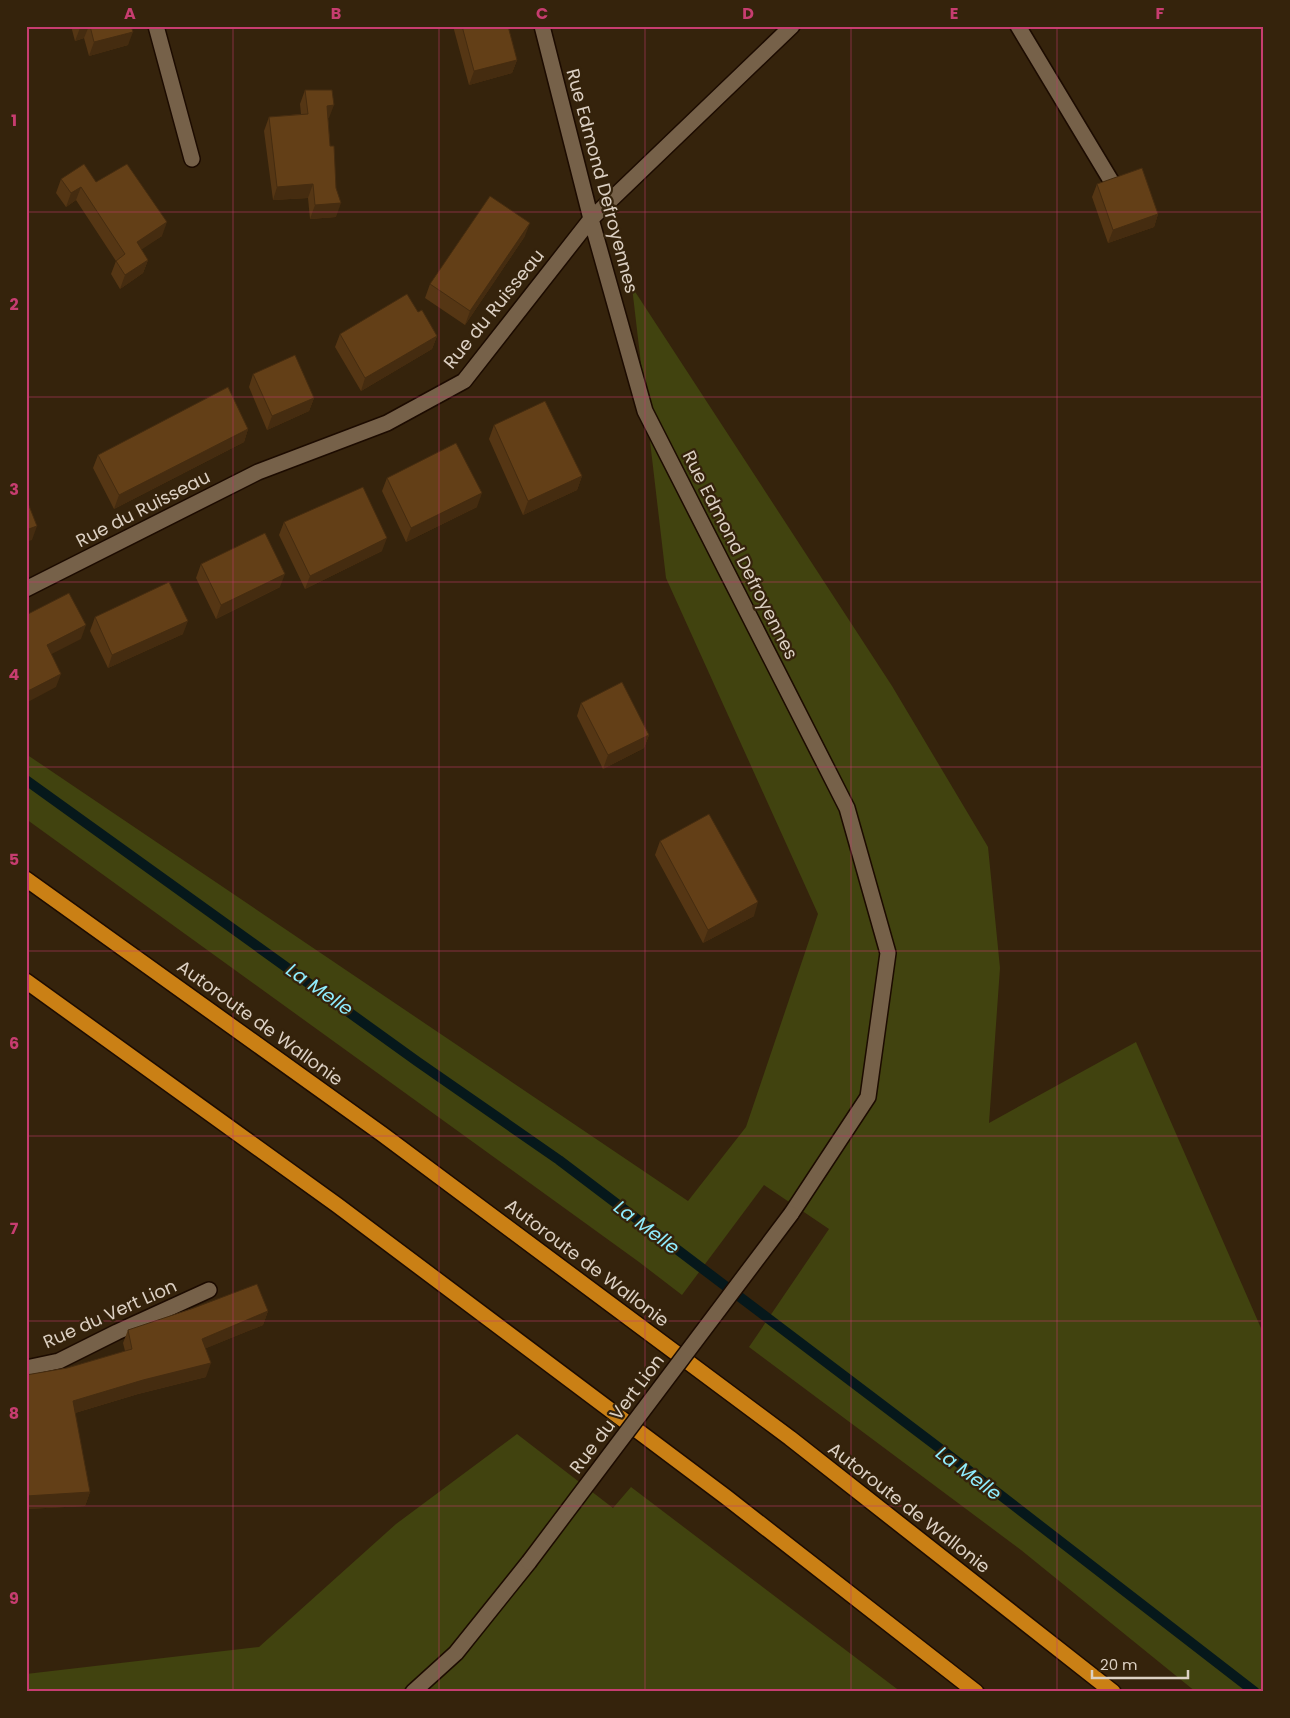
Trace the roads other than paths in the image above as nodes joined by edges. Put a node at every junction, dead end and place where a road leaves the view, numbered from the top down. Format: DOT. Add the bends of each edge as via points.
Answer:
graph roads {
  1 [pos="156,26"];
  2 [pos="542,26"];
  3 [pos="792,26"];
  4 [pos="1018,26"];
  5 [pos="192,159"];
  6 [pos="1116,189"];
  7 [pos="591,219"];
  8 [pos="26,589"];
  9 [pos="26,879"];
  10 [pos="26,981"];
  11 [pos="868,1097"];
  12 [pos="209,1290"];
  13 [pos="26,1368"];
  14 [pos="413,1692"];
  15 [pos="976,1692"];
  16 [pos="1113,1692"];
  1 -- 5 [label="street"];
  2 -- 7 [label="street, Rue Edmond Defroyennes"];
  3 -- 7 [label="street, Rue du Ruisseau"];
  4 -- 6 [label="street"];
  7 -- 8 [label="street, Rue du Ruisseau" via="464,381 387,423 258,472"];
  7 -- 11 [label="street, Rue Edmond Defroyennes" via="645,411 847,808 888,953"];
  9 -- 16 [label="highway, Autoroute de Wallonie" via="382,1134 782,1432"];
  10 -- 15 [label="highway" via="337,1205 726,1497"];
  11 -- 14 [label="street, Rue du Vert Lion, bridge" via="791,1214 529,1562 456,1653"];
  12 -- 13 [label="street, Rue du Vert Lion" via="59,1361"];
}
